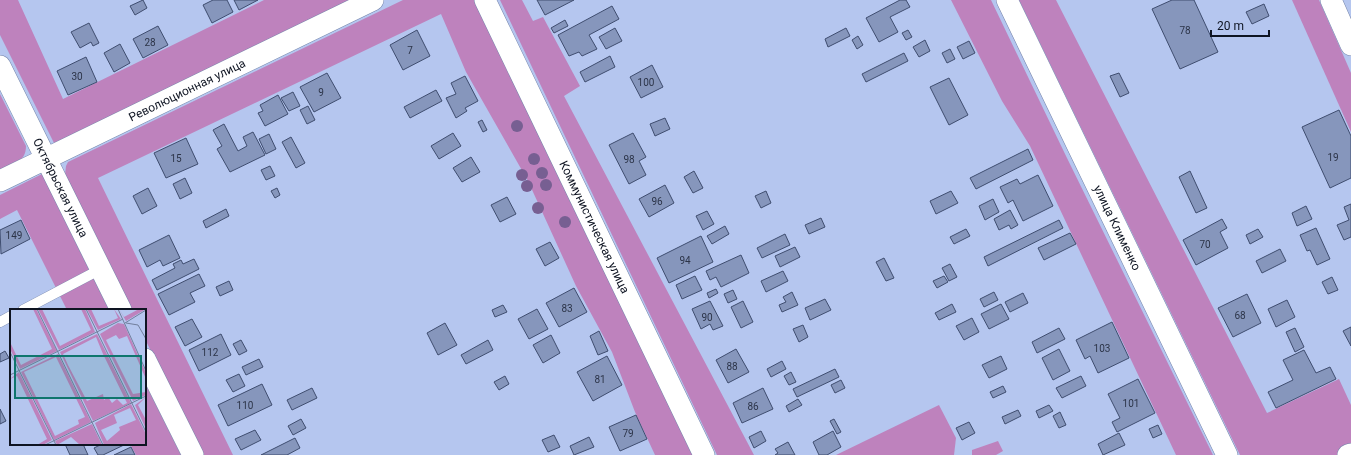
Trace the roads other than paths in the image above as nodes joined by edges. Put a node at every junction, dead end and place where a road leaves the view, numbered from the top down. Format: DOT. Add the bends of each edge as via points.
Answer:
graph roads {
  1 [pos="373,0"];
  2 [pos="485,0"];
  3 [pos="1008,0"];
  4 [pos="1331,0"];
  5 [pos="1351,45"];
  6 [pos="0,66"];
  7 [pos="46,158"];
  8 [pos="0,181"];
  9 [pos="101,270"];
  10 [pos="25,309"];
  11 [pos="120,309"];
  12 [pos="10,317"];
  13 [pos="0,322"];
  14 [pos="146,361"];
  15 [pos="1351,454"];
  16 [pos="193,455"];
  17 [pos="704,455"];
  18 [pos="1227,455"];
  19 [pos="1348,455"];
  1 -- 7 [label="street, Революционная улица"];
  2 -- 17 [label="street, Коммунистическая улица"];
  3 -- 18 [label="street, улица Клименко"];
  4 -- 5 [label="street"];
  6 -- 7 [label="street, Октябрьская улица"];
  7 -- 8 [label="street, Революционная улица"];
  7 -- 9 [label="street, Октябрьская улица"];
  9 -- 10 [label="lane"];
  9 -- 11 [label="street, Октябрьская улица"];
  12 -- 13 [label="lane"];
  14 -- 16 [label="street"];
  15 -- 19 [label="street"];
}
